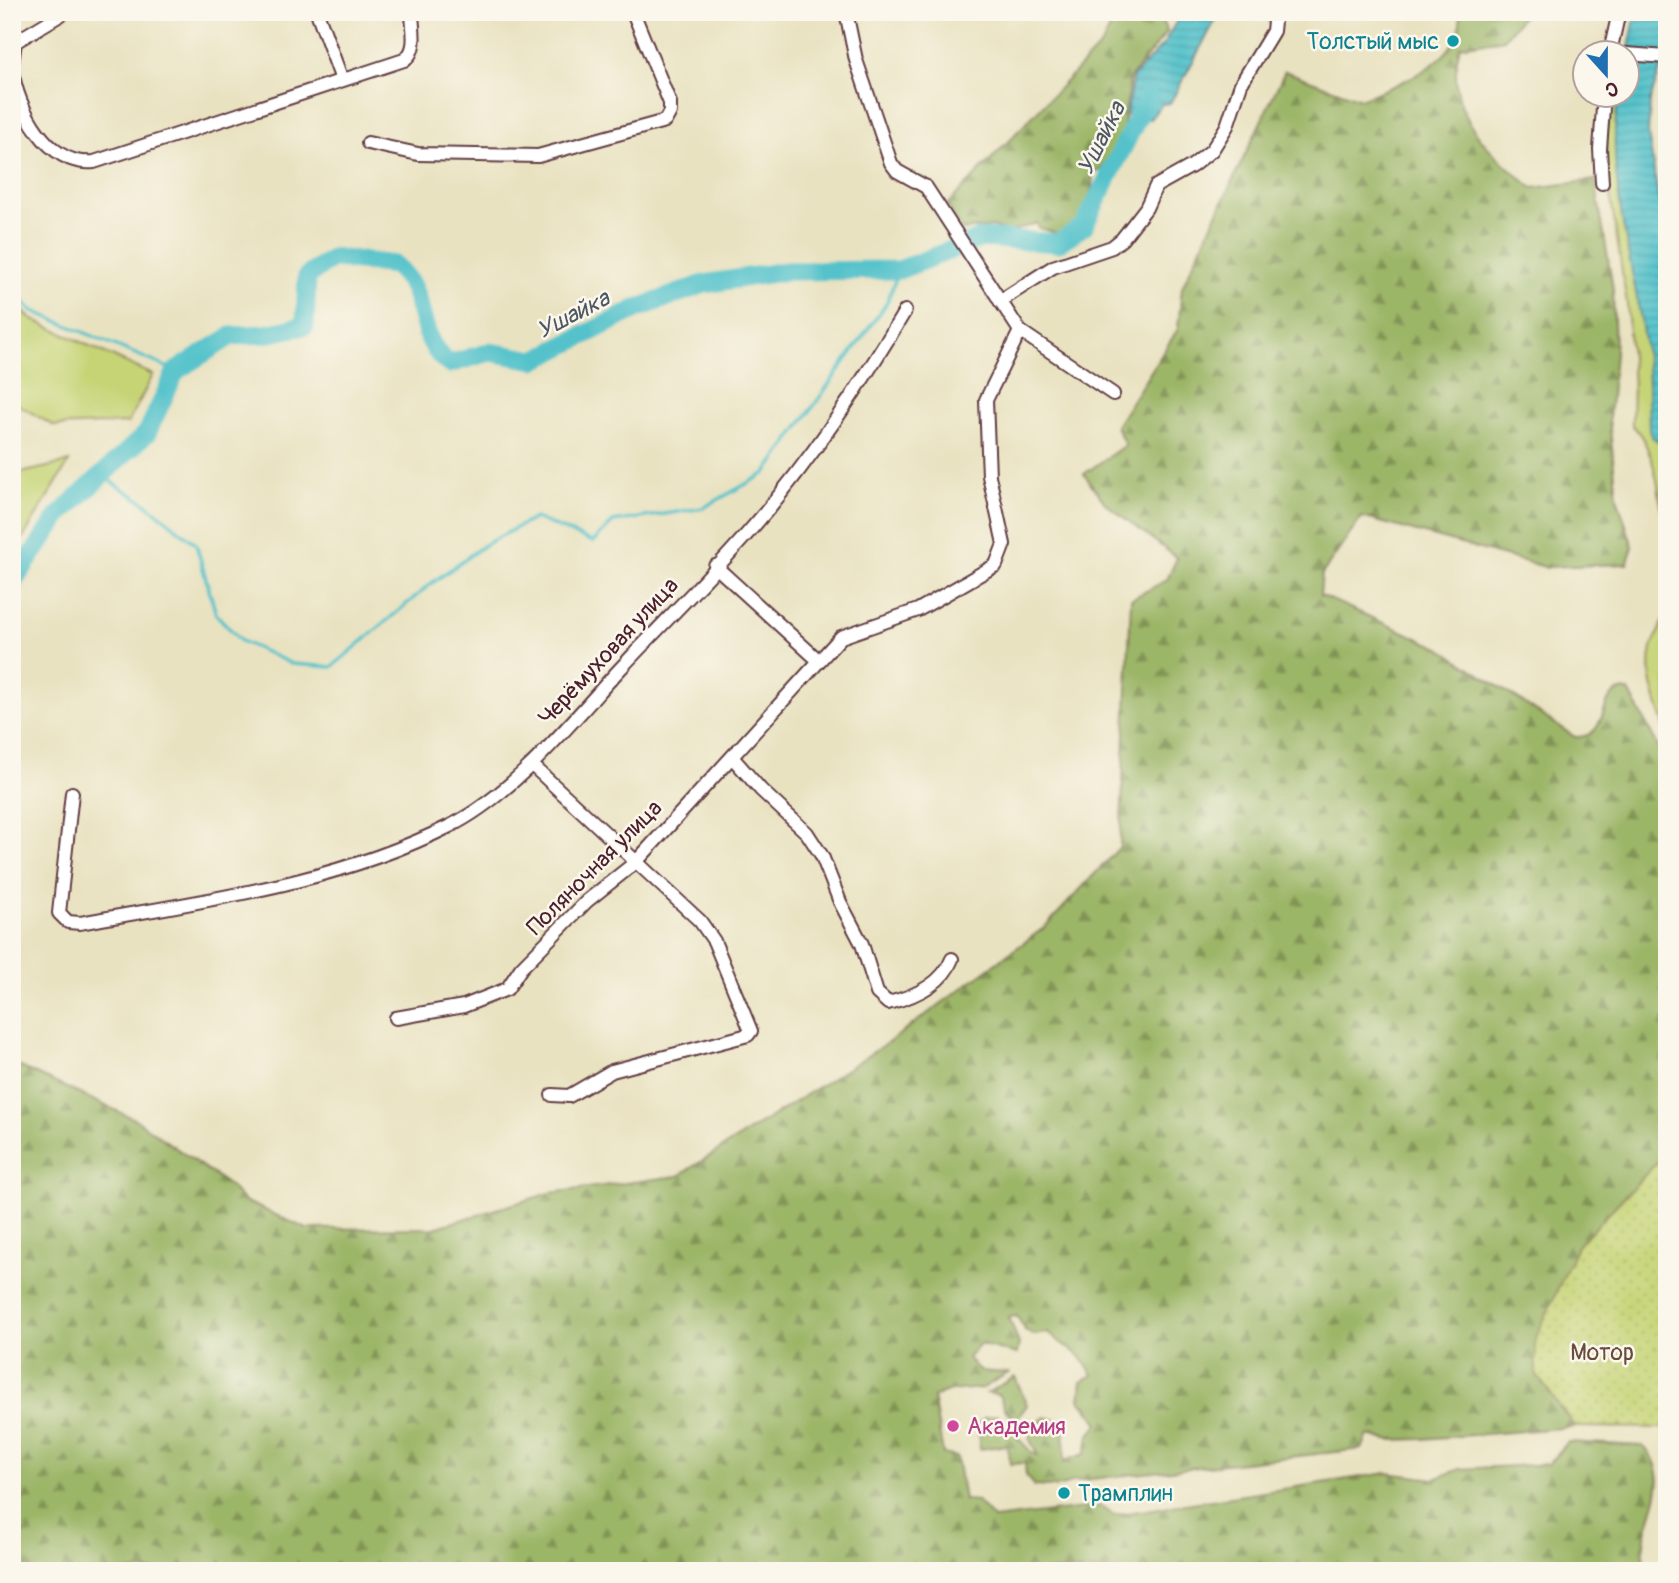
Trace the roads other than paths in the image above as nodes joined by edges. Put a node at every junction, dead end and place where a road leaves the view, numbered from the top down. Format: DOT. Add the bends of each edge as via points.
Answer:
graph roads {
  1 [pos="65,12"];
  2 [pos="317,12"];
  3 [pos="412,12"];
  4 [pos="633,12"];
  5 [pos="846,12"];
  6 [pos="1275,12"];
  7 [pos="1619,12"];
  8 [pos="1614,38"];
  9 [pos="1640,55"];
  10 [pos="1667,57"];
  11 [pos="12,66"];
  12 [pos="342,80"];
  13 [pos="1603,108"];
  14 [pos="368,144"];
  15 [pos="1602,183"];
  16 [pos="1000,301"];
  17 [pos="905,311"];
  18 [pos="1020,331"];
  19 [pos="1113,394"];
  20 [pos="715,566"];
  21 [pos="817,659"];
  22 [pos="732,757"];
  23 [pos="532,765"];
  24 [pos="72,793"];
  25 [pos="636,862"];
  26 [pos="952,959"];
  27 [pos="396,1018"];
  28 [pos="552,1095"];
  1 -- 11 [label="street" via="15,42"];
  2 -- 12 [label="street"];
  3 -- 12 [label="street" via="414,45 409,58"];
  4 -- 14 [label="street" via="670,103 665,121 538,156 418,154"];
  5 -- 16 [label="street" via="856,60 891,163 926,187"];
  6 -- 16 [label="street" via="1273,31 1241,84 1227,126 1212,150 1156,186 1146,208 1112,247 1053,267"];
  7 -- 8 [label="street"];
  9 -- 10 [label="street"];
  11 -- 12 [label="street" via="18,95 31,122 49,143 83,163"];
  13 -- 15 [label="street"];
  16 -- 18 [label="street"];
  17 -- 20 [label="street, Черёмуховая улица" via="865,379 810,457"];
  18 -- 19 [label="street"];
  18 -- 21 [label="street, Поляночная улица" via="986,400 989,476 1004,544 996,565 918,610 841,637"];
  20 -- 21 [label="street"];
  20 -- 23 [label="street, Черёмуховая улица"];
  21 -- 22 [label="street, Поляночная улица"];
  22 -- 25 [label="street, Поляночная улица"];
  22 -- 26 [label="street" via="807,833 822,856 862,944 877,993 888,1003 923,990 947,972"];
  23 -- 24 [label="street, Черёмуховая улица" via="481,807 391,851 256,893 80,923 68,922 59,913"];
  23 -- 25 [label="street"];
  25 -- 27 [label="street, Поляночная улица" via="587,901 521,968 507,989 464,1006"];
  25 -- 28 [label="street" via="700,921 714,941 751,1031 612,1071 581,1093"];
}
